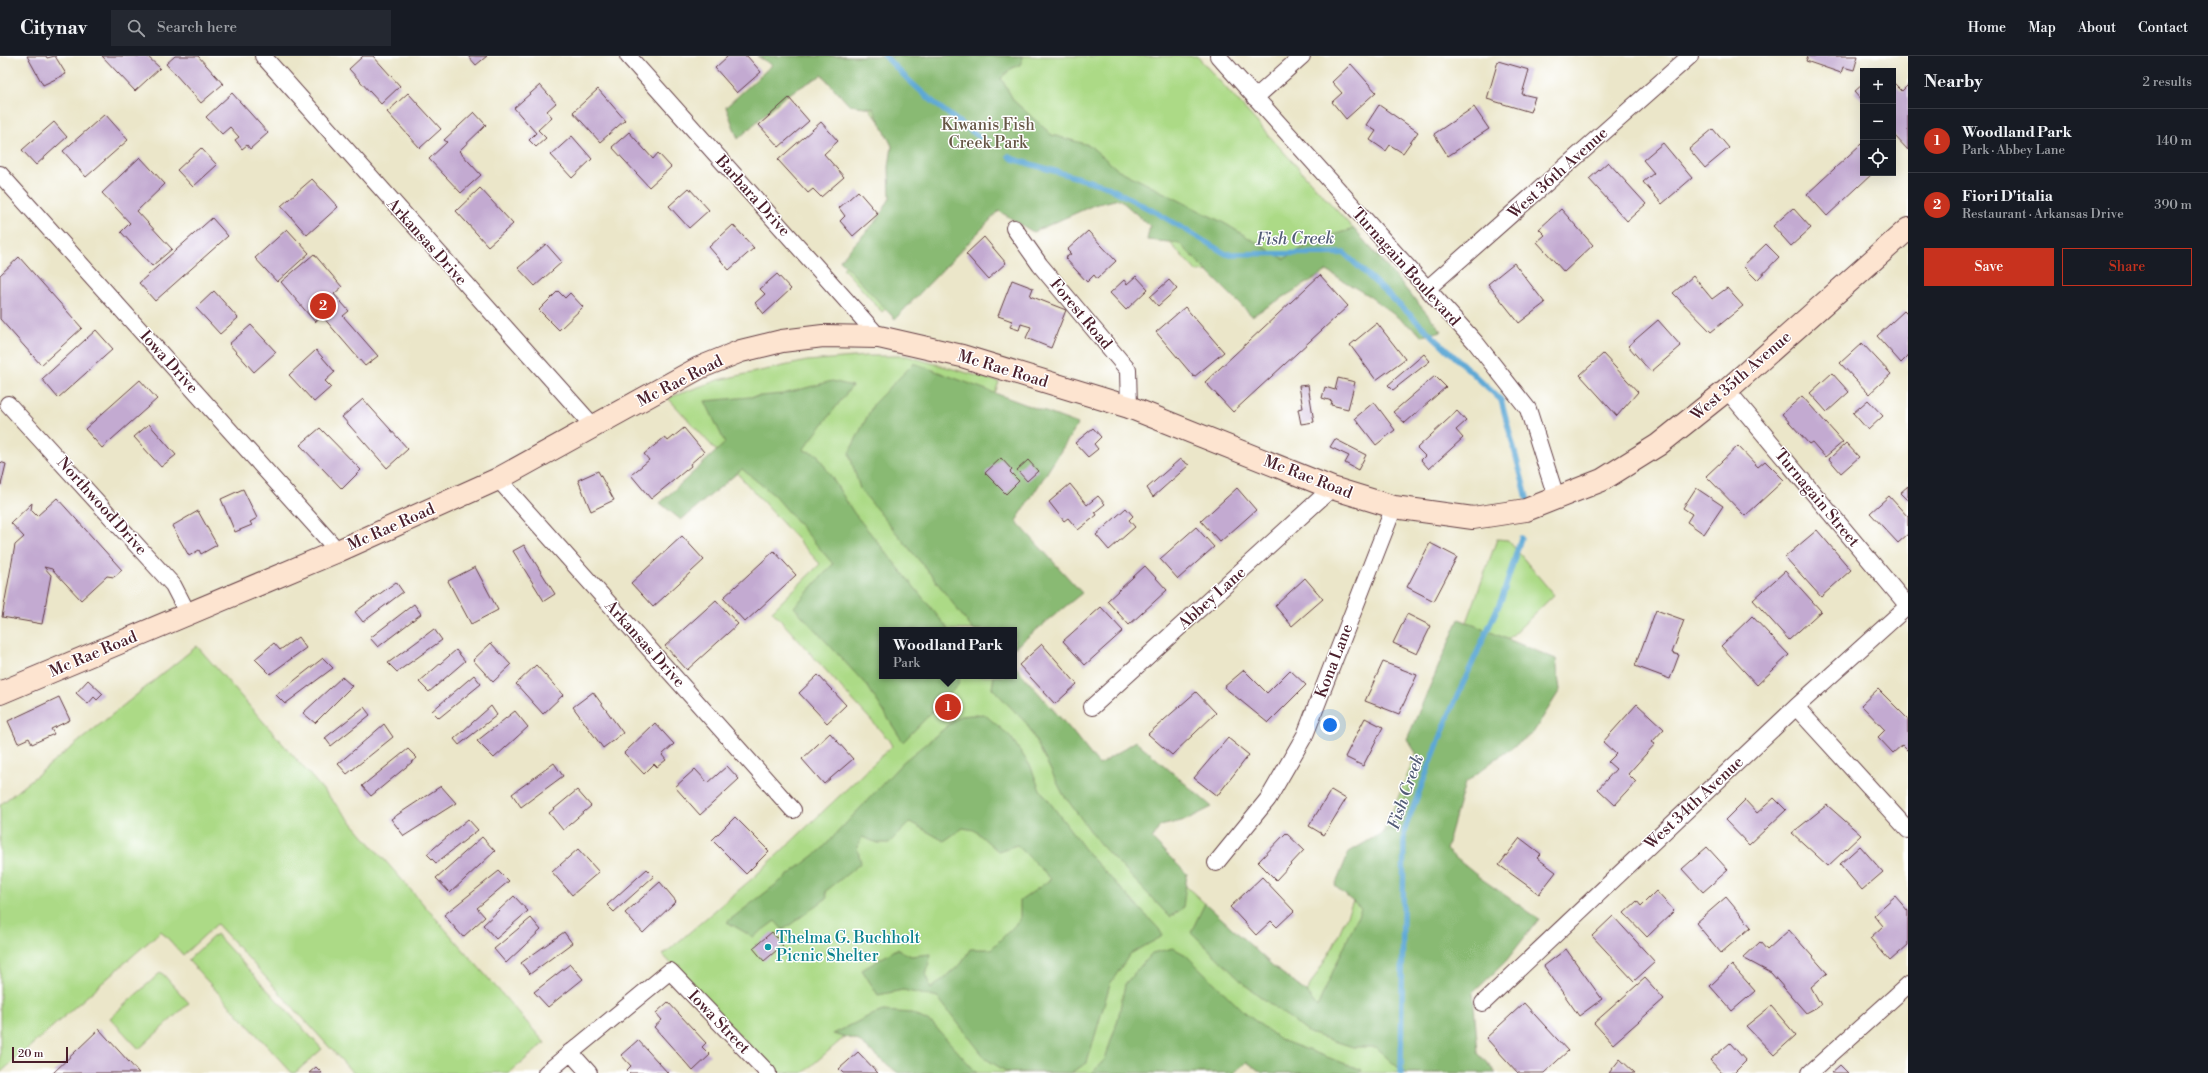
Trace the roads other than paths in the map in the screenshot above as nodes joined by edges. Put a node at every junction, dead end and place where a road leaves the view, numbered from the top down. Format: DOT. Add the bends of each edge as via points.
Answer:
graph roads {
  1 [pos="263,56"];
  2 [pos="628,56"];
  3 [pos="1218,56"];
  4 [pos="1302,56"];
  5 [pos="1690,56"];
  6 [pos="1255,98"];
  7 [pos="0,174"];
  8 [pos="1014,228"];
  9 [pos="1908,229"];
  10 [pos="1427,290"];
  11 [pos="879,337"];
  12 [pos="1727,390"];
  13 [pos="8,404"];
  14 [pos="1129,407"];
  15 [pos="594,427"];
  16 [pos="498,479"];
  17 [pos="1332,488"];
  18 [pos="1557,500"];
  19 [pos="1394,507"];
  20 [pos="338,551"];
  21 [pos="1908,606"];
  22 [pos="188,614"];
  23 [pos="0,693"];
  24 [pos="1092,707"];
  25 [pos="1796,707"];
  26 [pos="793,810"];
  27 [pos="1908,830"];
  28 [pos="1216,863"];
  29 [pos="1908,985"];
  30 [pos="1483,1003"];
  31 [pos="570,1052"];
  32 [pos="546,1073"];
  33 [pos="589,1073"];
  34 [pos="768,1073"];
  35 [pos="1810,1073"];
  1 -- 15 [label="street, Arkansas Drive"];
  2 -- 11 [label="street, Barbara Drive"];
  3 -- 6 [label="street, Turnagain Boulevard"];
  4 -- 6 [label="street"];
  5 -- 10 [label="street, West 36th Avenue"];
  6 -- 10 [label="street, Turnagain Boulevard"];
  7 -- 20 [label="street, Iowa Drive"];
  8 -- 14 [label="street, Forest Road" via="1040,265 1128,370"];
  9 -- 12 [label="street, West 35th Avenue"];
  10 -- 18 [label="street, Turnagain Boulevard" via="1476,343 1528,409"];
  11 -- 14 [label="street, Mc Rae Road" via="962,356"];
  11 -- 15 [label="street, Mc Rae Road" via="823,336 741,351 699,368"];
  12 -- 18 [label="street, West 35th Avenue" via="1658,445 1602,480"];
  12 -- 21 [label="street, Turnagain Street"];
  13 -- 22 [label="street, Northwood Drive" via="173,585"];
  14 -- 17 [label="street, Mc Rae Road"];
  15 -- 16 [label="street, Mc Rae Road"];
  16 -- 20 [label="street, Mc Rae Road"];
  16 -- 26 [label="street, Arkansas Drive"];
  17 -- 19 [label="street, Mc Rae Road"];
  17 -- 24 [label="street, Abbey Lane"];
  18 -- 19 [label="street, Mc Rae Road" via="1526,510 1473,518"];
  19 -- 28 [label="street, Kona Lane" via="1305,735 1268,799"];
  20 -- 22 [label="street, Mc Rae Road"];
  21 -- 25 [label="street, West 34th Avenue"];
  22 -- 23 [label="street, Mc Rae Road"];
  25 -- 27 [label="street"];
  25 -- 30 [label="street, West 34th Avenue"];
  29 -- 35 [label="street"];
  31 -- 32 [label="street"];
  31 -- 33 [label="street"];
  31 -- 34 [label="street, Iowa Street" via="670,971"];
}
